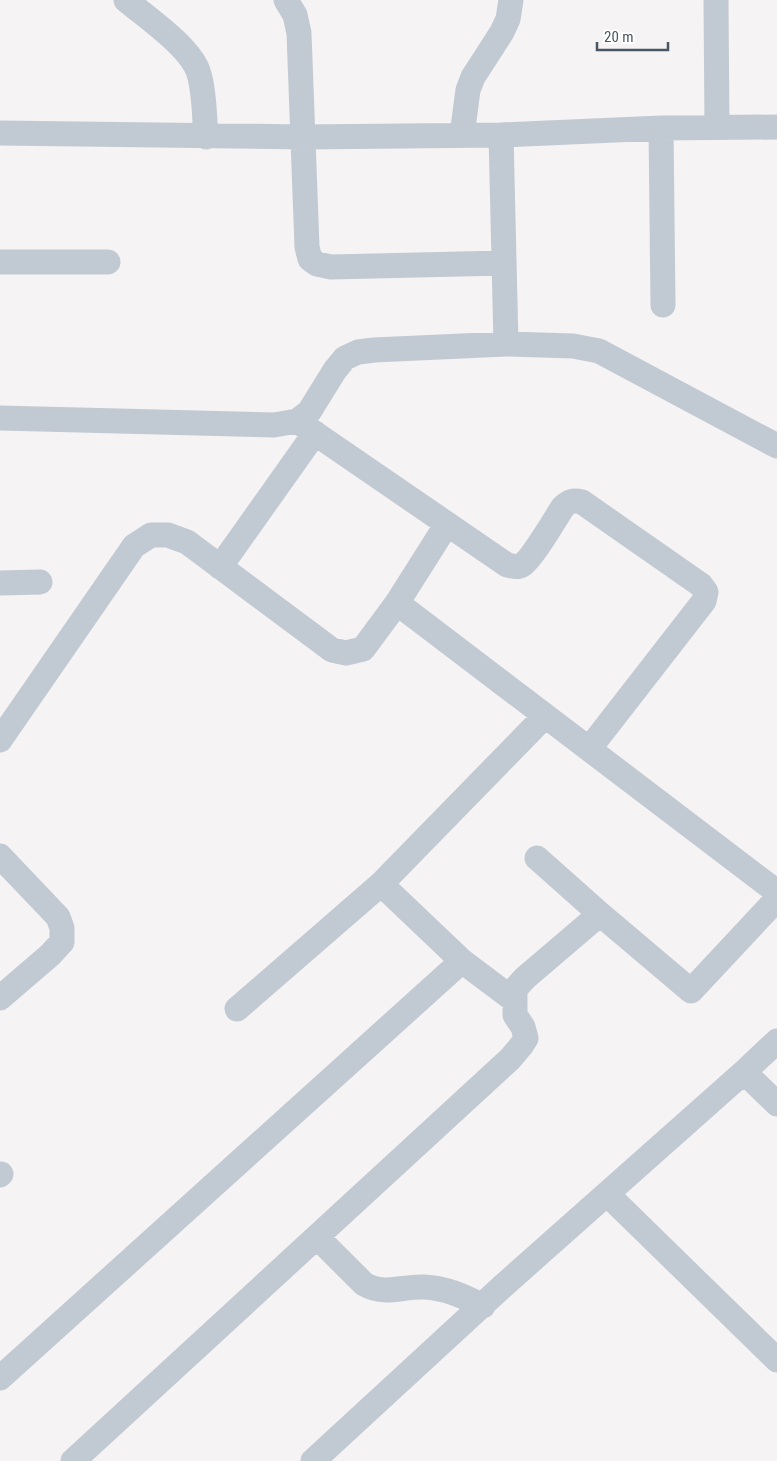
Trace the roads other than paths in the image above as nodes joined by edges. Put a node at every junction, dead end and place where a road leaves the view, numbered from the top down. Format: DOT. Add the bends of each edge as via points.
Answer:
graph roads {
  1 [pos="126,0"];
  2 [pos="286,0"];
  3 [pos="511,0"];
  4 [pos="716,0"];
  5 [pos="717,127"];
  6 [pos="777,127"];
  7 [pos="661,128"];
  8 [pos="0,133"];
  9 [pos="462,135"];
  10 [pos="501,135"];
  11 [pos="206,136"];
  12 [pos="304,137"];
  13 [pos="0,262"];
  14 [pos="108,262"];
  15 [pos="504,263"];
  16 [pos="663,306"];
  17 [pos="506,344"];
  18 [pos="0,418"];
  19 [pos="306,427"];
  20 [pos="777,446"];
  21 [pos="447,524"];
  22 [pos="220,567"];
  23 [pos="0,582"];
  24 [pos="40,582"];
  25 [pos="397,603"];
  26 [pos="545,716"];
  27 [pos="0,740"];
  28 [pos="589,749"];
  29 [pos="0,856"];
  30 [pos="537,858"];
  31 [pos="381,884"];
  32 [pos="777,892"];
  33 [pos="777,899"];
  34 [pos="600,914"];
  35 [pos="462,961"];
  36 [pos="0,998"];
  37 [pos="514,1000"];
  38 [pos="237,1009"];
  39 [pos="777,1041"];
  40 [pos="744,1072"];
  41 [pos="777,1104"];
  42 [pos="607,1194"];
  43 [pos="317,1237"];
  44 [pos="482,1306"];
  45 [pos="777,1360"];
  46 [pos="0,1378"];
  47 [pos="73,1461"];
  48 [pos="313,1461"];
  1 -- 11 [label="street" via="193,61 199,74"];
  2 -- 12 [label="street" via="295,15 299,33"];
  3 -- 9 [label="street" via="502,32 468,90"];
  4 -- 5 [label="street"];
  5 -- 6 [label="street"];
  5 -- 7 [label="street"];
  7 -- 10 [label="street"];
  7 -- 16 [label="street"];
  8 -- 11 [label="street"];
  9 -- 10 [label="street"];
  9 -- 12 [label="street"];
  10 -- 15 [label="street"];
  11 -- 12 [label="street"];
  12 -- 15 [label="street" via="307,248 310,259 317,264 331,267"];
  13 -- 14 [label="street"];
  15 -- 17 [label="street"];
  17 -- 19 [label="street" via="358,352 345,358 335,370 309,412"];
  17 -- 20 [label="street" via="573,346 599,351"];
  18 -- 19 [label="street"];
  19 -- 21 [label="street"];
  19 -- 22 [label="street"];
  21 -- 25 [label="street"];
  21 -- 28 [label="street" via="507,565 516,567 531,556 563,507 575,500 695,580 706,592 704,601"];
  22 -- 25 [label="street" via="332,650 346,654 363,649"];
  22 -- 27 [label="street" via="187,542 168,535 151,535 134,546"];
  23 -- 24 [label="street"];
  25 -- 26 [label="street"];
  26 -- 28 [label="street"];
  26 -- 31 [label="street"];
  28 -- 32 [label="street"];
  29 -- 36 [label="street" via="58,917 62,928 62,942"];
  30 -- 34 [label="street"];
  31 -- 35 [label="street"];
  31 -- 38 [label="street"];
  33 -- 34 [label="street" via="691,991"];
  34 -- 37 [label="street" via="525,978 515,989"];
  35 -- 37 [label="street"];
  35 -- 46 [label="street"];
  37 -- 43 [label="street" via="515,1015 526,1038 522,1046"];
  39 -- 40 [label="street"];
  40 -- 41 [label="street"];
  40 -- 42 [label="street"];
  42 -- 44 [label="street"];
  42 -- 45 [label="street"];
  43 -- 44 [label="street" via="370,1288 448,1290"];
  43 -- 47 [label="street"];
  44 -- 48 [label="street"];
}
